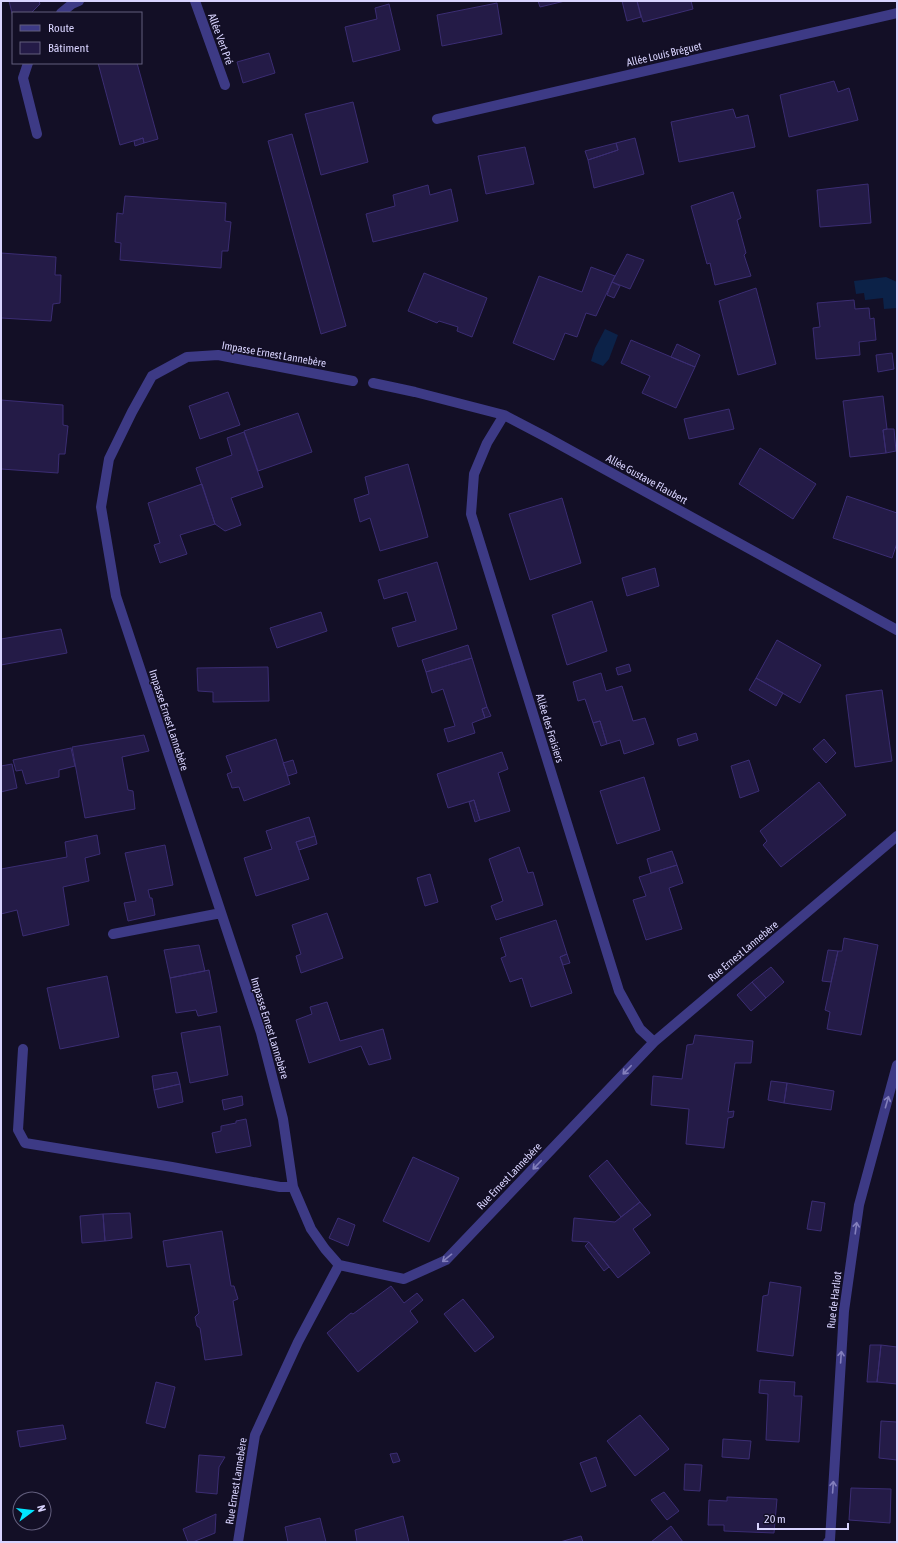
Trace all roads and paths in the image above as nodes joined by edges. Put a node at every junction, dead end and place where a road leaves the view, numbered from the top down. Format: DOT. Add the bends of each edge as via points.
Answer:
graph roads {
  1 [pos="79,1"];
  2 [pos="195,1"];
  3 [pos="62,12"];
  4 [pos="897,13"];
  5 [pos="28,64"];
  6 [pos="225,85"];
  7 [pos="437,119"];
  8 [pos="37,134"];
  9 [pos="353,381"];
  10 [pos="373,383"];
  11 [pos="504,416"];
  12 [pos="897,630"];
  13 [pos="897,836"];
  14 [pos="221,913"];
  15 [pos="113,934"];
  16 [pos="654,1042"];
  17 [pos="22,1049"];
  18 [pos="897,1065"];
  19 [pos="293,1187"];
  20 [pos="339,1265"];
  21 [pos="829,1541"];
  22 [pos="238,1542"];
  1 -- 3 [label="street"];
  2 -- 6 [label="street, Allée Vert Pré"];
  4 -- 7 [label="street, Allée Louis Bréguet"];
  5 -- 8 [label="street" via="23,78"];
  9 -- 14 [label="street, Impasse Ernest Lannebère" via="218,355 187,357 152,376 110,459 101,507 116,596"];
  10 -- 11 [label="street, Allée Gustave Flaubert"];
  11 -- 12 [label="street, Allée Gustave Flaubert"];
  11 -- 16 [label="street, Allée des Fraisiers" via="487,443 474,474 471,514 619,991 640,1029"];
  13 -- 16 [label="street, Rue Ernest Lannebère"];
  14 -- 15 [label="street"];
  14 -- 19 [label="street, Impasse Ernest Lannebère" via="264,1048 283,1119"];
  16 -- 20 [label="street, Rue Ernest Lannebère, one-way" via="446,1260 404,1279"];
  17 -- 19 [label="street" via="18,1130 24,1143 280,1187"];
  21 -- 18 [label="street, Rue de Harliot, one-way" via="844,1311 859,1205"];
  19 -- 20 [label="street, Impasse Ernest Lannebère" via="312,1228"];
  20 -- 22 [label="street, Rue Ernest Lannebère" via="298,1342 255,1435"];
}
